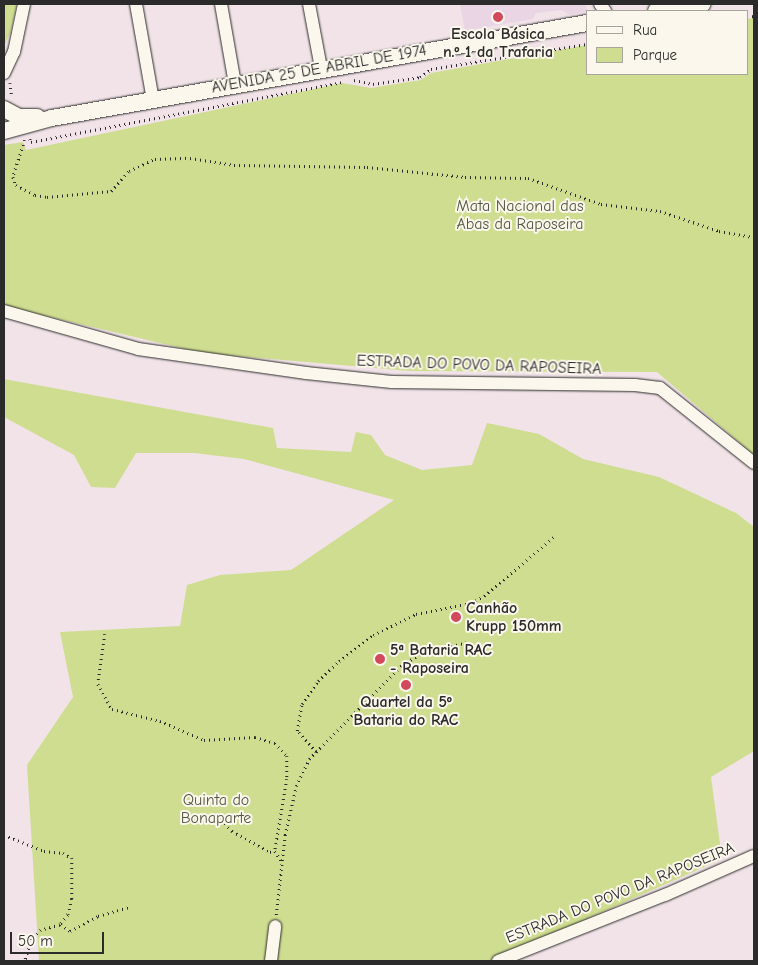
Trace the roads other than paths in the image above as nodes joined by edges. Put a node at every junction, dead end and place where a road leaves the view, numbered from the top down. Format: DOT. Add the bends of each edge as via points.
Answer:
graph roads {
  1 [pos="24,4"];
  2 [pos="136,4"];
  3 [pos="221,4"];
  4 [pos="309,4"];
  5 [pos="702,4"];
  6 [pos="680,6"];
  7 [pos="661,10"];
  8 [pos="586,23"];
  9 [pos="321,68"];
  10 [pos="4,73"];
  11 [pos="235,84"];
  12 [pos="153,100"];
  13 [pos="4,110"];
  14 [pos="52,118"];
  15 [pos="4,123"];
  16 [pos="4,131"];
  17 [pos="4,311"];
  18 [pos="754,463"];
  19 [pos="754,856"];
  20 [pos="274,926"];
  21 [pos="271,961"];
  22 [pos="498,961"];
  1 -- 10 [label="street" via="14,52"];
  2 -- 12 [label="street"];
  3 -- 11 [label="street"];
  4 -- 9 [label="street"];
  5 -- 6 [label="main road"];
  6 -- 7 [label="main road"];
  8 -- 9 [label="main road, AVENIDA 25 DE ABRIL DE 1974"];
  9 -- 11 [label="main road, AVENIDA 25 DE ABRIL DE 1974"];
  11 -- 12 [label="main road, AVENIDA 25 DE ABRIL DE 1974"];
  12 -- 14 [label="main road, AVENIDA 25 DE ABRIL DE 1974"];
  13 -- 14 [label="main road, AVENIDA 25 DE ABRIL DE 1974" via="19,116"];
  13 -- 15 [label="main road, AVENIDA 25 DE ABRIL DE 1974"];
  14 -- 16 [label="main road, AVENIDA 25 DE ABRIL DE 1974"];
  17 -- 18 [label="street, ESTRADA DO POVO DA RAPOSEIRA" via="138,350 306,373 392,382 660,388"];
  19 -- 22 [label="street, ESTRADA DO POVO DA RAPOSEIRA"];
  20 -- 21 [label="street"];
}
